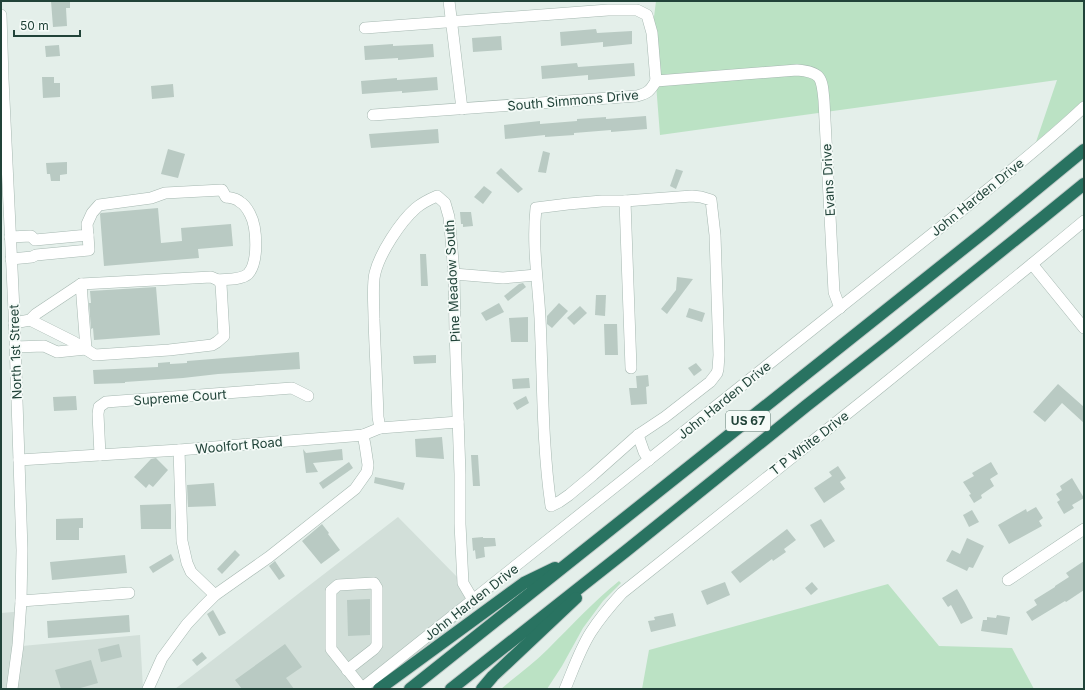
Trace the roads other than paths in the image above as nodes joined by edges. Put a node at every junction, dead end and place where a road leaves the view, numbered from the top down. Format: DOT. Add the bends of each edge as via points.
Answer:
graph roads {
  1 [pos="449,1"];
  2 [pos="1,15"];
  3 [pos="452,21"];
  4 [pos="365,28"];
  5 [pos="797,70"];
  6 [pos="656,81"];
  7 [pos="1084,106"];
  8 [pos="462,109"];
  9 [pos="373,115"];
  10 [pos="1084,150"];
  11 [pos="1084,184"];
  12 [pos="625,201"];
  13 [pos="1084,221"];
  14 [pos="88,235"];
  15 [pos="10,237"];
  16 [pos="10,259"];
  17 [pos="1032,264"];
  18 [pos="454,274"];
  19 [pos="536,276"];
  20 [pos="218,280"];
  21 [pos="81,284"];
  22 [pos="840,308"];
  23 [pos="30,320"];
  24 [pos="14,323"];
  25 [pos="1084,328"];
  26 [pos="15,347"];
  27 [pos="86,349"];
  28 [pos="630,368"];
  29 [pos="308,396"];
  30 [pos="458,422"];
  31 [pos="380,428"];
  32 [pos="363,435"];
  33 [pos="638,435"];
  34 [pos="179,450"];
  35 [pos="100,455"];
  36 [pos="19,460"];
  37 [pos="649,460"];
  38 [pos="1084,529"];
  39 [pos="626,550"];
  40 [pos="574,559"];
  41 [pos="1008,580"];
  42 [pos="129,594"];
  43 [pos="215,595"];
  44 [pos="473,600"];
  45 [pos="21,602"];
  46 [pos="347,670"];
  47 [pos="12,689"];
  48 [pos="148,689"];
  49 [pos="361,689"];
  50 [pos="379,689"];
  51 [pos="410,689"];
  52 [pos="450,689"];
  53 [pos="482,689"];
  54 [pos="565,689"];
  1 -- 3 [label="street"];
  2 -- 15 [label="street, North 1st Street"];
  3 -- 4 [label="street"];
  3 -- 6 [label="street" via="637,10 647,15 652,33"];
  3 -- 8 [label="street"];
  5 -- 6 [label="street, South Simmons Drive"];
  5 -- 22 [label="street, Evans Drive" via="809,71 822,82 834,292"];
  6 -- 8 [label="street, South Simmons Drive" via="651,90 637,96"];
  7 -- 22 [label="street, John Harden Drive" via="1021,162"];
  8 -- 9 [label="street, South Simmons Drive"];
  10 -- 40 [label="highway, US 67"];
  11 -- 39 [label="highway, US 67"];
  12 -- 19 [label="street" via="536,208"];
  12 -- 28 [label="street"];
  12 -- 33 [label="street" via="692,196 711,200 715,235 719,355 717,373 710,382 666,417"];
  13 -- 17 [label="street, T P White Drive"];
  14 -- 15 [label="street" via="35,240 31,236"];
  14 -- 16 [label="street" via="89,250"];
  14 -- 20 [label="street" via="87,224 99,205 151,198 165,193 222,190 226,197 242,203 250,214 256,244 253,267 248,274"];
  15 -- 16 [label="street, North 1st Street"];
  16 -- 24 [label="street, North 1st Street"];
  17 -- 25 [label="street"];
  17 -- 54 [label="street, T P White Drive" via="622,593 590,632"];
  18 -- 19 [label="street" via="503,278"];
  18 -- 30 [label="street, Pine Meadow South"];
  18 -- 31 [label="street, Pine Meadow South" via="449,217 445,203 437,196 416,209 403,223 388,244 375,274 374,330"];
  19 -- 33 [label="street" via="550,506 560,502 575,490"];
  20 -- 21 [label="street" via="212,277"];
  20 -- 27 [label="street" via="221,284 224,336 218,342 169,350 95,355"];
  21 -- 23 [label="street"];
  21 -- 27 [label="street"];
  22 -- 37 [label="street, John Harden Drive"];
  23 -- 24 [label="street"];
  23 -- 27 [label="street"];
  24 -- 26 [label="street, North 1st Street"];
  26 -- 27 [label="street" via="44,346 57,352"];
  26 -- 36 [label="street, North 1st Street"];
  29 -- 35 [label="street, Supreme Court" via="292,388 106,402 99,408 98,414"];
  30 -- 31 [label="street, Woolfort Road"];
  30 -- 44 [label="street, Pine Meadow South" via="463,583"];
  31 -- 32 [label="street, Woolfort Road"];
  32 -- 34 [label="street, Woolfort Road"];
  32 -- 43 [label="street" via="367,472 355,488 269,557"];
  33 -- 37 [label="street"];
  34 -- 35 [label="street, Woolfort Road"];
  34 -- 43 [label="street" via="182,541 187,563 191,572"];
  35 -- 36 [label="street, Woolfort Road"];
  36 -- 45 [label="street, North 1st Street"];
  37 -- 44 [label="street, John Harden Drive"];
  38 -- 41 [label="street"];
  39 -- 52 [label="highway, US 67"];
  39 -- 53 [label="highway"];
  40 -- 50 [label="highway" via="524,583"];
  40 -- 51 [label="highway, US 67"];
  42 -- 45 [label="street"];
  43 -- 48 [label="street" via="187,624 162,658"];
  44 -- 49 [label="street, John Harden Drive"];
  45 -- 47 [label="street, North 1st Street"];
  46 -- 46 [label="street" via="331,649 331,591 338,585 374,583 377,588 377,645"];
  46 -- 49 [label="street"];
}
